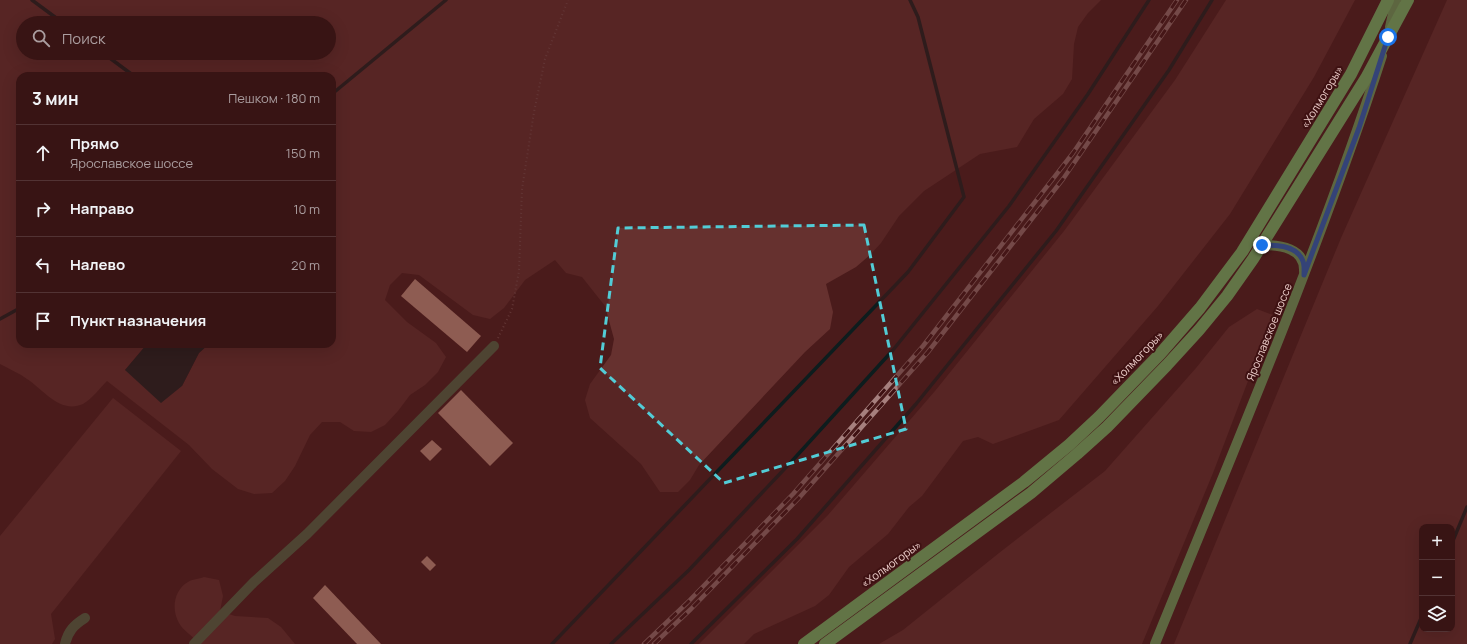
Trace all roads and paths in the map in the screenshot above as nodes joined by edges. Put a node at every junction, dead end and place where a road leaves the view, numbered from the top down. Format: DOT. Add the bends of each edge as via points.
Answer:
graph roads {
  1 [pos="568,0"];
  2 [pos="1388,0"];
  3 [pos="1396,0"];
  4 [pos="1408,0"];
  5 [pos="1388,37"];
  6 [pos="1262,245"];
  7 [pos="1244,248"];
  8 [pos="1304,275"];
  9 [pos="494,346"];
  10 [pos="85,618"];
  11 [pos="65,644"];
  12 [pos="194,644"];
  13 [pos="804,644"];
  14 [pos="825,644"];
  15 [pos="1155,644"];
  1 -- 9 [label="path" via="545,59 522,189 519,271 512,309"];
  2 -- 7 [label="highway, «Холмогоры»" via="1351,74"];
  3 -- 5 [label="main road, Ярославское шоссе"];
  4 -- 5 [label="highway"];
  5 -- 6 [label="highway" via="1366,78"];
  5 -- 8 [label="main road, Ярославское шоссе" via="1359,128"];
  6 -- 7 [label="highway"];
  6 -- 8 [label="main road" via="1279,245 1297,253 1303,259"];
  6 -- 14 [label="highway" via="1227,296 1199,330 1138,397 1078,454 1030,493"];
  7 -- 13 [label="highway, «Холмогоры»" via="1200,308 1160,354 1069,445 1024,482"];
  8 -- 15 [label="main road, Ярославское шоссе"];
  9 -- 12 [label="street"];
  10 -- 11 [label="street" via="74,624"];
}
